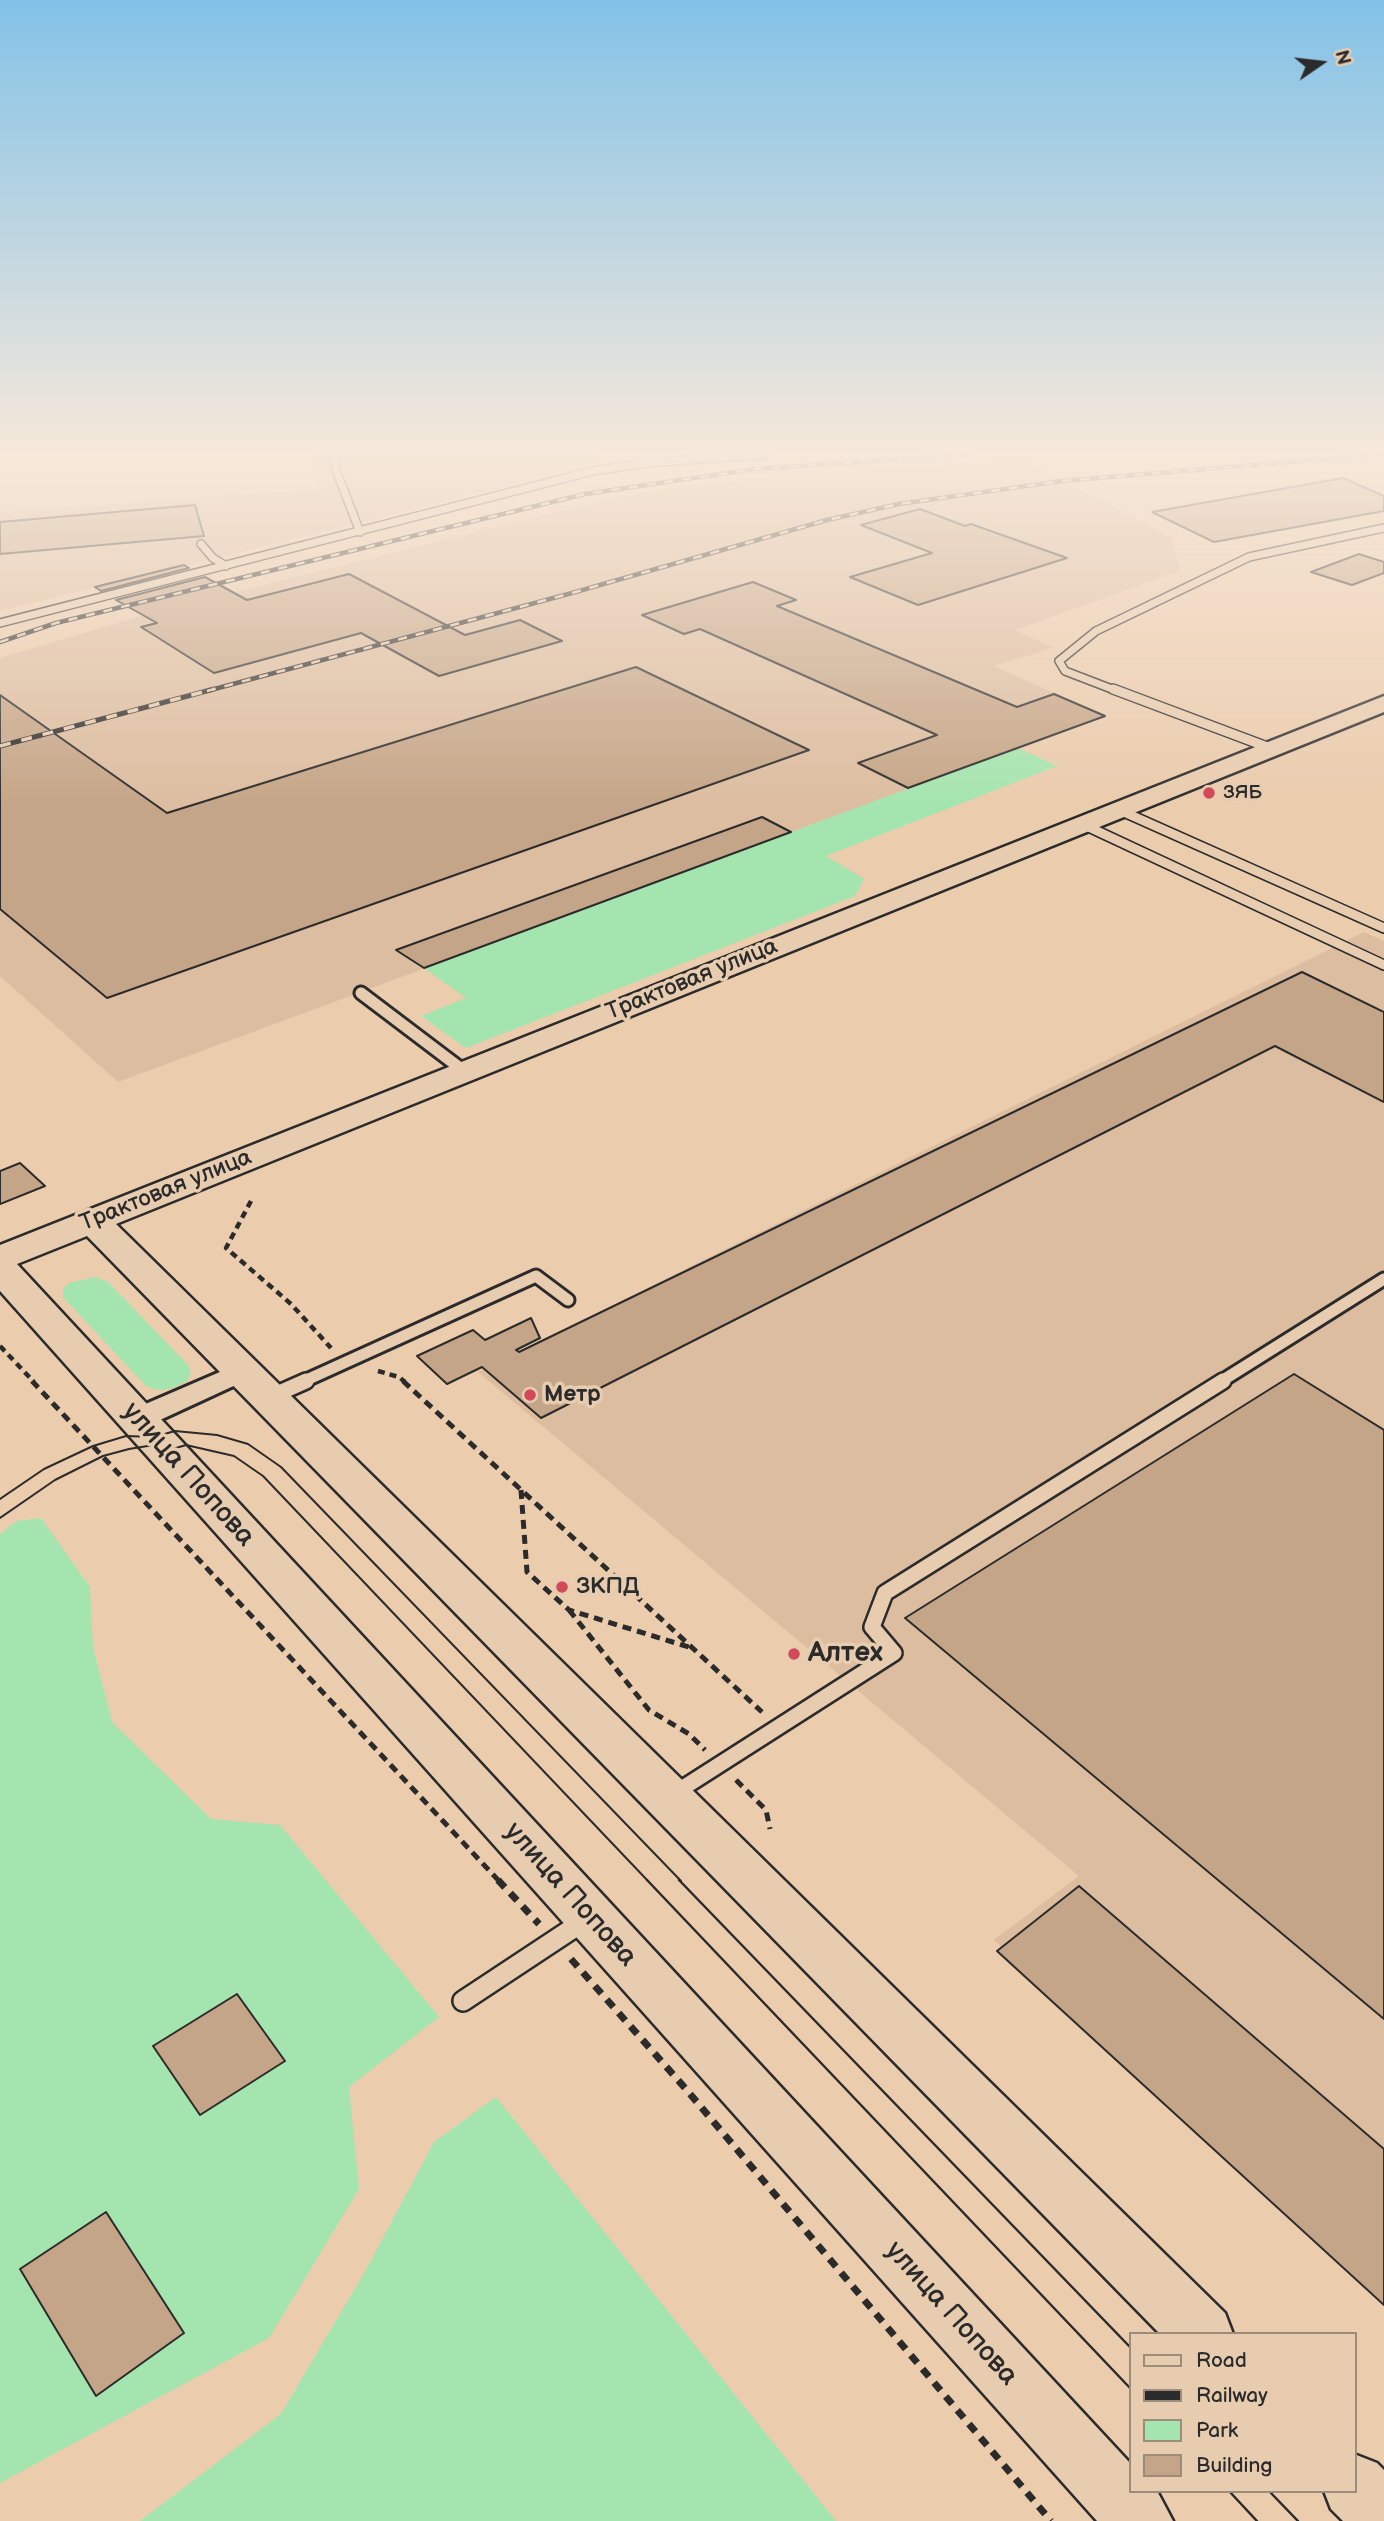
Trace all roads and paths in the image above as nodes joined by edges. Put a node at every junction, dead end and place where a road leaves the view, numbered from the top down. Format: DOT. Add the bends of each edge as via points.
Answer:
graph roads {
  1 [pos="204,572"];
  2 [pos="1219,572"];
  3 [pos="0,623"];
  4 [pos="1384,703"];
  5 [pos="1270,748"];
  6 [pos="1117,809"];
  7 [pos="1080,823"];
  8 [pos="1384,928"];
  9 [pos="1384,965"];
  10 [pos="361,993"];
  11 [pos="464,1071"];
  12 [pos="251,1201"];
  13 [pos="93,1221"];
  14 [pos="0,1258"];
  15 [pos="0,1268"];
  16 [pos="1384,1279"];
  17 [pos="568,1300"];
  18 [pos="345,1363"];
  19 [pos="256,1384"];
  20 [pos="137,1419"];
  21 [pos="521,1489"];
  22 [pos="569,1610"];
  23 [pos="693,1649"];
  24 [pos="778,1727"];
  25 [pos="720,1764"];
  26 [pos="668,1797"];
  27 [pos="770,1829"];
  28 [pos="590,1917"];
  29 [pos="463,2001"];
  30 [pos="1201,2332"];
  31 [pos="1356,2488"];
  32 [pos="1384,2516"];
  33 [pos="1140,2521"];
  1 -- 3 [label="lane"];
  2 -- 5 [label="lane" via="1096,631 1059,661 1065,671"];
  4 -- 5 [label="main road, Трактовая улица"];
  5 -- 6 [label="main road, Трактовая улица"];
  6 -- 7 [label="main road, Трактовая улица"];
  6 -- 8 [label="lane"];
  7 -- 9 [label="lane"];
  7 -- 11 [label="main road, Трактовая улица"];
  10 -- 11 [label="lane"];
  11 -- 13 [label="main road, Трактовая улица"];
  12 -- 18 [label="path" via="226,1248 291,1304"];
  13 -- 14 [label="main road, Трактовая улица"];
  13 -- 19 [label="main road"];
  15 -- 20 [label="main road, улица Попова"];
  16 -- 24 [label="lane" via="885,1593 872,1627 894,1653"];
  17 -- 18 [label="lane" via="536,1276"];
  18 -- 19 [label="lane"];
  18 -- 21 [label="path" via="399,1377"];
  19 -- 20 [label="street"];
  19 -- 26 [label="main road"];
  20 -- 28 [label="main road, улица Попова"];
  21 -- 22 [label="path" via="527,1572"];
  21 -- 23 [label="path"];
  22 -- 23 [label="path"];
  22 -- 25 [label="path" via="649,1710 689,1734"];
  23 -- 24 [label="path"];
  24 -- 25 [label="lane"];
  25 -- 26 [label="lane"];
  25 -- 27 [label="path" via="766,1810"];
  26 -- 30 [label="main road"];
  28 -- 29 [label="lane"];
  28 -- 33 [label="main road, улица Попова"];
  31 -- 32 [label="main road"];
}
